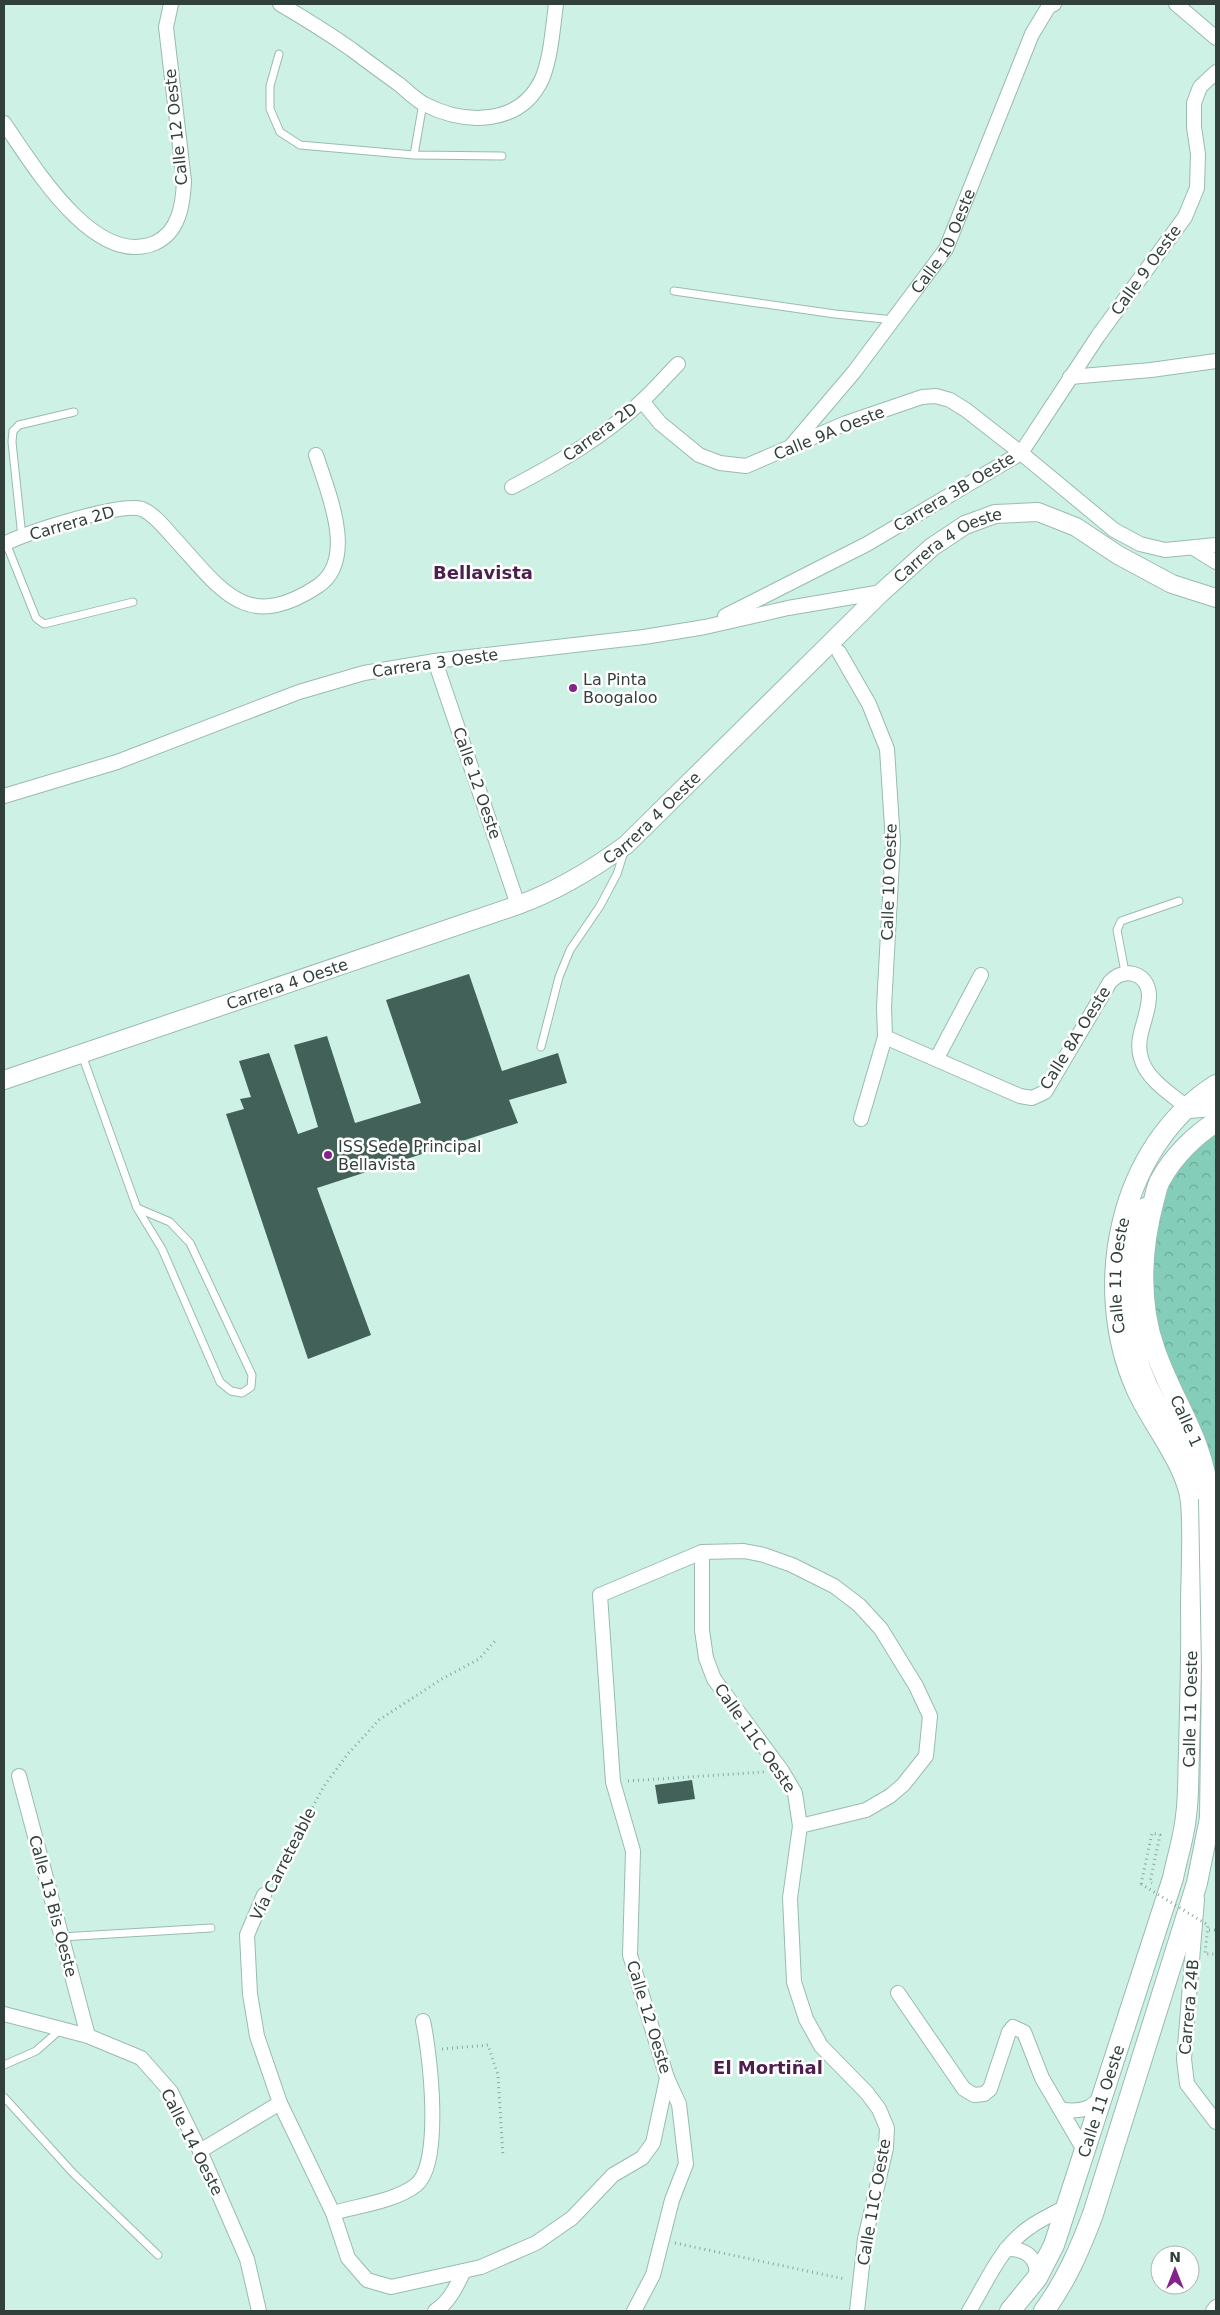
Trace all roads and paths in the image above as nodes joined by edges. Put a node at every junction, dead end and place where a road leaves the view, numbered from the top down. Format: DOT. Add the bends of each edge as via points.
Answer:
graph roads {
  1 [pos="171,4"];
  2 [pos="280,4"];
  3 [pos="556,4"];
  4 [pos="1176,4"];
  5 [pos="1052,5"];
  6 [pos="1216,38"];
  7 [pos="279,54"];
  8 [pos="1216,72"];
  9 [pos="423,103"];
  10 [pos="4,123"];
  11 [pos="414,155"];
  12 [pos="502,156"];
  13 [pos="674,292"];
  14 [pos="894,320"];
  15 [pos="1216,361"];
  16 [pos="678,364"];
  17 [pos="1070,377"];
  18 [pos="642,401"];
  19 [pos="74,412"];
  20 [pos="788,448"];
  21 [pos="1021,452"];
  22 [pos="316,455"];
  23 [pos="512,487"];
  24 [pos="22,537"];
  25 [pos="5,544"];
  26 [pos="1216,545"];
  27 [pos="1195,549"];
  28 [pos="1216,562"];
  29 [pos="882,592"];
  30 [pos="1216,598"];
  31 [pos="133,602"];
  32 [pos="705,627"];
  33 [pos="839,652"];
  34 [pos="435,661"];
  35 [pos="4,796"];
  36 [pos="626,845"];
  37 [pos="1179,901"];
  38 [pos="518,905"];
  39 [pos="1125,972"];
  40 [pos="981,975"];
  41 [pos="884,1036"];
  42 [pos="541,1047"];
  43 [pos="82,1054"];
  44 [pos="937,1058"];
  45 [pos="4,1080"];
  46 [pos="1216,1085"];
  47 [pos="1216,1106"];
  48 [pos="1188,1108"];
  49 [pos="861,1119"];
  50 [pos="1216,1122"];
  51 [pos="1160,1180"];
  52 [pos="137,1208"];
  53 [pos="1191,1500"];
  54 [pos="1216,1523"];
  55 [pos="1216,1544"];
  56 [pos="702,1552"];
  57 [pos="495,1641"];
  58 [pos="782,1771"];
  59 [pos="19,1776"];
  60 [pos="613,1782"];
  61 [pos="1210,1818"];
  62 [pos="800,1826"];
  63 [pos="1150,1882"];
  64 [pos="1197,1883"];
  65 [pos="264,1895"];
  66 [pos="211,1928"];
  67 [pos="61,1937"];
  68 [pos="1216,1954"];
  69 [pos="898,1993"];
  70 [pos="4,2014"];
  71 [pos="423,2022"];
  72 [pos="62,2028"];
  73 [pos="88,2036"];
  74 [pos="429,2050"];
  75 [pos="4,2065"];
  76 [pos="667,2078"];
  77 [pos="1106,2088"];
  78 [pos="4,2097"];
  79 [pos="280,2103"];
  80 [pos="1060,2109"];
  81 [pos="1216,2122"];
  82 [pos="1084,2150"];
  83 [pos="200,2151"];
  84 [pos="503,2157"];
  85 [pos="1067,2206"];
  86 [pos="333,2213"];
  87 [pos="662,2240"];
  88 [pos="1006,2249"];
  89 [pos="158,2256"];
  90 [pos="464,2271"];
  91 [pos="1036,2278"];
  92 [pos="861,2283"];
  93 [pos="1216,2307"];
  94 [pos="259,2311"];
  95 [pos="436,2311"];
  96 [pos="634,2311"];
  97 [pos="857,2311"];
  98 [pos="969,2311"];
  99 [pos="1010,2311"];
  100 [pos="1044,2311"];
  101 [pos="1213,2311"];
  1 -- 10 [label="street, Calle 12 Oeste" via="166,27 184,181 183,203 176,223 164,238 150,245 131,247 114,243 82,223 60,199"];
  2 -- 9 [label="street" via="340,41"];
  3 -- 9 [label="street" via="543,78 529,100 491,118 444,113"];
  4 -- 6 [label="street"];
  5 -- 14 [label="street, Calle 10 Oeste" via="1032,34 946,249"];
  7 -- 11 [label="lane" via="270,86 270,109 280,132 300,145"];
  8 -- 17 [label="street, Calle 9 Oeste" via="1200,87 1194,103 1197,188 1185,217"];
  9 -- 11 [label="lane"];
  11 -- 12 [label="lane"];
  13 -- 14 [label="lane"];
  14 -- 20 [label="street, Calle 10 Oeste"];
  15 -- 17 [label="street"];
  16 -- 18 [label="street, Carrera 2D"];
  17 -- 21 [label="street, Calle 9 Oeste"];
  18 -- 20 [label="street, Calle 9A Oeste" via="679,440 700,456 720,463 746,466"];
  18 -- 23 [label="street, Carrera 2D" via="559,462"];
  19 -- 24 [label="lane" via="19,425 13,431"];
  20 -- 21 [label="street, Calle 9A Oeste" via="846,423 922,397 936,396 950,400"];
  21 -- 27 [label="street, Carrera 3B Oeste" via="1114,530 1140,544 1165,550"];
  21 -- 32 [label="street, Carrera 3B Oeste" via="867,544"];
  22 -- 24 [label="street, Carrera 2D" via="333,508 339,542 335,566 323,583 282,605 260,607 238,602 162,525 142,510 121,508"];
  24 -- 25 [label="street, Carrera 2D"];
  25 -- 31 [label="lane" via="36,618 44,624"];
  26 -- 27 [label="street, Carrera 3B Oeste"];
  27 -- 28 [label="street"];
  29 -- 30 [label="street, Carrera 4 Oeste" via="932,547 965,525 994,514 1038,512 1076,527 1118,555 1172,584"];
  29 -- 32 [label="street, Carrera 3 Oeste" via="788,608"];
  29 -- 36 [label="street, Carrera 4 Oeste"];
  32 -- 34 [label="street, Carrera 3 Oeste" via="586,645"];
  33 -- 41 [label="street, Calle 10 Oeste" via="869,704 887,749 893,842"];
  34 -- 35 [label="street, Carrera 3 Oeste" via="364,673 299,692 117,762"];
  34 -- 38 [label="street, Calle 12 Oeste"];
  36 -- 38 [label="street, Carrera 4 Oeste" via="595,868 537,899"];
  36 -- 42 [label="lane" via="617,874 566,959"];
  37 -- 39 [label="lane" via="1122,921 1117,930"];
  38 -- 43 [label="street, Carrera 4 Oeste"];
  39 -- 44 [label="street, Calle 8A Oeste" via="1110,982 1045,1092 1032,1098 1020,1096"];
  39 -- 48 [label="street, Calle 8A Oeste" via="1140,977 1147,985 1149,996 1139,1048 1144,1065"];
  40 -- 44 [label="street"];
  41 -- 44 [label="street"];
  41 -- 49 [label="street, Calle 10 Oeste"];
  43 -- 45 [label="street, Carrera 4 Oeste"];
  43 -- 52 [label="lane"];
  46 -- 48 [label="main road, Calle 11 Oeste"];
  47 -- 48 [label="main road"];
  48 -- 53 [label="main road, Calle 11 Oeste" via="1152,1151 1124,1209 1116,1259 1115,1294 1123,1355 1136,1388 1170,1446"];
  50 -- 51 [label="main road" via="1183,1151"];
  51 -- 54 [label="street" via="1140,1214 1129,1293 1131,1334 1154,1398 1187,1451"];
  51 -- 61 [label="main road, Calle 1, bridge" via="1150,1216 1143,1293 1158,1357 1192,1431 1207,1478 1212,1669"];
  52 -- 52 [label="lane" via="170,1222 190,1243 252,1375 252,1387 242,1393 231,1391 220,1382 162,1249"];
  53 -- 55 [label="street"];
  53 -- 77 [label="main road, Calle 11 Oeste" via="1192,1670 1186,1816 1173,1878"];
  56 -- 58 [label="street, Calle 11C Oeste" via="702,1630 706,1658 714,1679"];
  56 -- 60 [label="street, Calle 12 Oeste" via="600,1595"];
  56 -- 62 [label="street" via="744,1551 764,1555 834,1586 859,1605 881,1629 916,1686 930,1716 926,1756 890,1796 866,1810"];
  57 -- 65 [label="path, Vía Carreteable" via="480,1659 440,1680 379,1720 347,1755 324,1786"];
  58 -- 60 [label="path"];
  58 -- 62 [label="street, Calle 11C Oeste" via="795,1793"];
  59 -- 67 [label="street, Calle 13 Bis Oeste"];
  60 -- 76 [label="street, Calle 12 Oeste" via="633,1851 630,1955"];
  61 -- 64 [label="main road, Calle 11 Oeste"];
  62 -- 92 [label="street, Calle 11C Oeste" via="790,1898 794,1982 806,2018 821,2046 875,2104 887,2128"];
  63 -- 68 [label="path, bridge" via="1160,1835 1152,1834 1141,1884 1208,1925 1205,1954"];
  64 -- 81 [label="street, Carrera 24B" via="1184,2059 1187,2084"];
  64 -- 100 [label="main road, Calle 11 Oeste" via="1094,2214 1061,2288"];
  65 -- 79 [label="street, Vía Carreteable" via="247,1936 249,1979 256,2036"];
  66 -- 67 [label="lane"];
  67 -- 73 [label="street, Calle 13 Bis Oeste"];
  69 -- 80 [label="street" via="964,2089 974,2095 984,2094 990,2089 1008,2032 1013,2027 1019,2028 1024,2032 1042,2078"];
  70 -- 72 [label="street, Calle 14 Oeste"];
  71 -- 74 [label="street"];
  72 -- 73 [label="street, Calle 14 Oeste"];
  72 -- 75 [label="lane" via="36,2051"];
  73 -- 83 [label="street, Calle 14 Oeste" via="141,2058 171,2092"];
  74 -- 84 [label="path" via="488,2045 498,2076"];
  74 -- 86 [label="street" via="433,2107 427,2166 418,2185 398,2195"];
  76 -- 87 [label="street, Calle 12 Oeste" via="679,2104 686,2164 672,2200"];
  76 -- 90 [label="street, Vía Carreteable" via="653,2143 642,2158 613,2175 572,2218 536,2243"];
  77 -- 80 [label="street" via="1099,2100 1088,2108"];
  77 -- 82 [label="main road, Calle 11 Oeste"];
  78 -- 89 [label="lane" via="73,2173"];
  79 -- 83 [label="street"];
  79 -- 86 [label="street, Vía Carreteable"];
  80 -- 82 [label="street"];
  82 -- 85 [label="main road, Calle 11 Oeste"];
  83 -- 94 [label="street, Calle 14 Oeste" via="247,2259"];
  85 -- 88 [label="street" via="1028,2228"];
  85 -- 91 [label="main road, Calle 11 Oeste" via="1054,2245"];
  86 -- 90 [label="street, Vía Carreteable" via="348,2258 367,2280 391,2287"];
  87 -- 92 [label="path"];
  87 -- 96 [label="street, Calle 12 Oeste" via="653,2275"];
  88 -- 91 [label="street" via="1023,2250 1030,2255 1037,2270"];
  88 -- 98 [label="street"];
  90 -- 95 [label="street" via="445,2305"];
  91 -- 99 [label="main road, Calle 11 Oeste"];
  92 -- 97 [label="street, Calle 11C Oeste"];
  93 -- 101 [label="street"];
}
